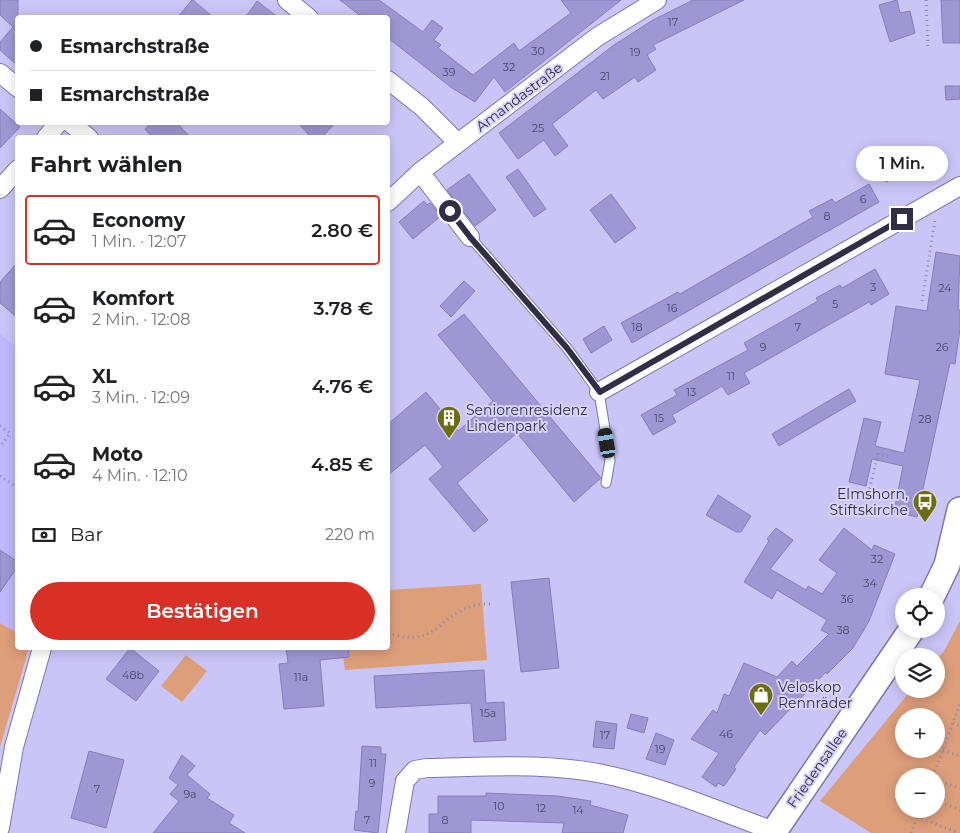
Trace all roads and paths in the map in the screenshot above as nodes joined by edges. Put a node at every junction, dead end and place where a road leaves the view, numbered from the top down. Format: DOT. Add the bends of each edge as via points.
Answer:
graph roads {
  1 [pos="287,0"];
  2 [pos="657,0"];
  3 [pos="926,0"];
  4 [pos="305,15"];
  5 [pos="928,49"];
  6 [pos="0,73"];
  7 [pos="390,82"];
  8 [pos="15,86"];
  9 [pos="57,125"];
  10 [pos="73,125"];
  11 [pos="48,135"];
  12 [pos="85,135"];
  13 [pos="458,143"];
  14 [pos="420,172"];
  15 [pos="15,173"];
  16 [pos="960,186"];
  17 [pos="0,189"];
  18 [pos="390,200"];
  19 [pos="936,200"];
  20 [pos="470,237"];
  21 [pos="922,301"];
  22 [pos="600,392"];
  23 [pos="0,426"];
  24 [pos="0,447"];
  25 [pos="892,457"];
  26 [pos="0,476"];
  27 [pos="606,483"];
  28 [pos="15,486"];
  29 [pos="865,508"];
  30 [pos="960,510"];
  31 [pos="936,588"];
  32 [pos="492,604"];
  33 [pos="390,633"];
  34 [pos="906,638"];
  35 [pos="41,650"];
  36 [pos="960,704"];
  37 [pos="952,723"];
  38 [pos="960,726"];
  39 [pos="945,744"];
  40 [pos="945,751"];
  41 [pos="960,756"];
  42 [pos="945,783"];
  43 [pos="960,788"];
  44 [pos="945,805"];
  45 [pos="960,810"];
  46 [pos="917,818"];
  47 [pos="920,818"];
  48 [pos="0,828"];
  49 [pos="773,832"];
  50 [pos="396,833"];
  51 [pos="911,833"];
  52 [pos="959,833"];
  1 -- 4 [label="street"];
  2 -- 13 [label="street, Amandastraße" via="597,37"];
  3 -- 5 [label="path"];
  6 -- 8 [label="street"];
  7 -- 13 [label="street" via="422,107"];
  9 -- 11 [label="street"];
  10 -- 12 [label="street"];
  13 -- 14 [label="street, Amandastraße"];
  14 -- 18 [label="street, Amandastraße"];
  14 -- 20 [label="street"];
  15 -- 17 [label="street"];
  16 -- 19 [label="street"];
  19 -- 21 [label="path"];
  19 -- 22 [label="street"];
  20 -- 22 [label="lane" via="567,348"];
  22 -- 27 [label="lane" via="610,460"];
  23 -- 24 [label="path" via="10,433"];
  25 -- 29 [label="path" via="878,454"];
  26 -- 28 [label="path"];
  30 -- 31 [label="street" via="947,565"];
  32 -- 33 [label="path" via="472,606 428,634 410,638"];
  34 -- 49 [label="street, Friedensallee"];
  35 -- 48 [label="street" via="14,747"];
  36 -- 37 [label="path"];
  37 -- 38 [label="path"];
  37 -- 39 [label="path"];
  40 -- 41 [label="path"];
  42 -- 43 [label="path"];
  44 -- 45 [label="path"];
  46 -- 51 [label="path"];
  47 -- 52 [label="path"];
  49 -- 50 [label="street" via="638,783 611,776 521,766 416,770 405,781"];
}
